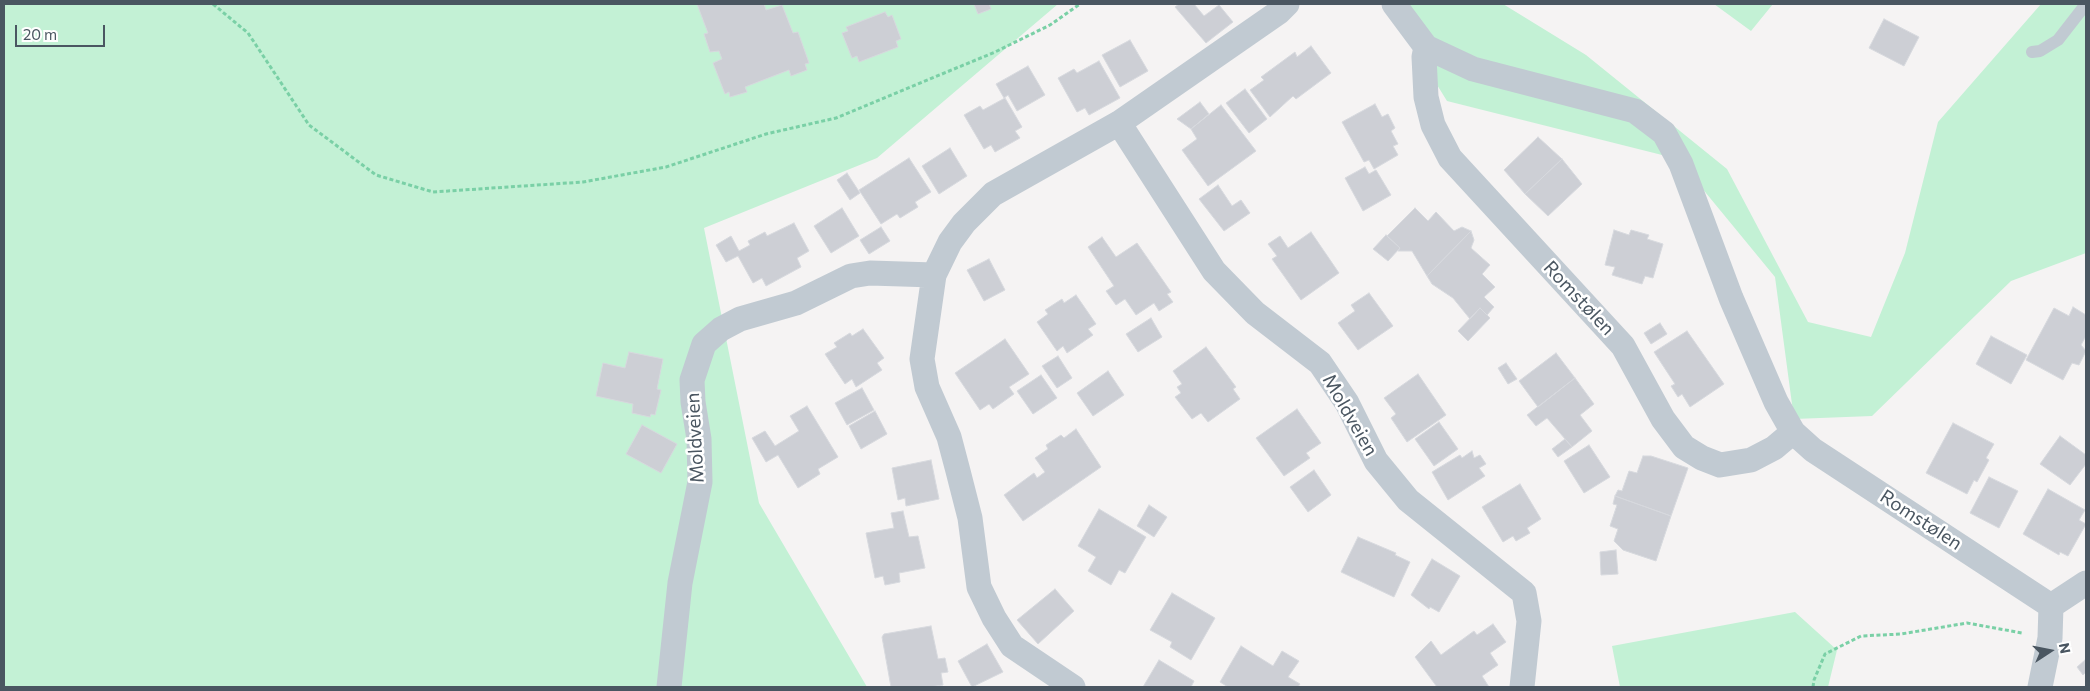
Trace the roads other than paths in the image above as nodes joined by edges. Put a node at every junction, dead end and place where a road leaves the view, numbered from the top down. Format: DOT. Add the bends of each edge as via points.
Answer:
graph roads {
  1 [pos="1287,4"];
  2 [pos="1394,4"];
  3 [pos="2086,4"];
  4 [pos="1426,47"];
  5 [pos="2032,52"];
  6 [pos="1119,123"];
  7 [pos="934,275"];
  8 [pos="1793,432"];
  9 [pos="2086,583"];
  10 [pos="2051,606"];
  11 [pos="669,687"];
  12 [pos="1073,687"];
  13 [pos="1522,687"];
  14 [pos="2040,687"];
  1 -- 6 [label="street"];
  2 -- 4 [label="street, Romstølen"];
  3 -- 5 [label="lane" via="2058,40"];
  4 -- 8 [label="street, Romstølen" via="1473,69 1635,111 1664,133 1681,164 1731,298 1776,402"];
  4 -- 8 [label="street, Romstølen" via="1426,97 1433,125 1450,158 1623,346 1663,419 1684,447 1720,465 1751,460 1774,448"];
  6 -- 7 [label="street" via="993,194 950,242"];
  6 -- 13 [label="street, Moldveien" via="1214,271 1256,313 1320,363 1348,403 1376,461 1408,500 1524,593 1529,621"];
  7 -- 11 [label="street, Moldveien" via="851,276 796,303 740,319 721,329 704,344 692,380 700,482 680,583"];
  7 -- 12 [label="street" via="922,359 927,388 949,437 970,518 980,587 1012,646"];
  8 -- 10 [label="street, Romstølen" via="1813,450"];
  9 -- 10 [label="street"];
  10 -- 14 [label="street" via="2050,638"];
}
